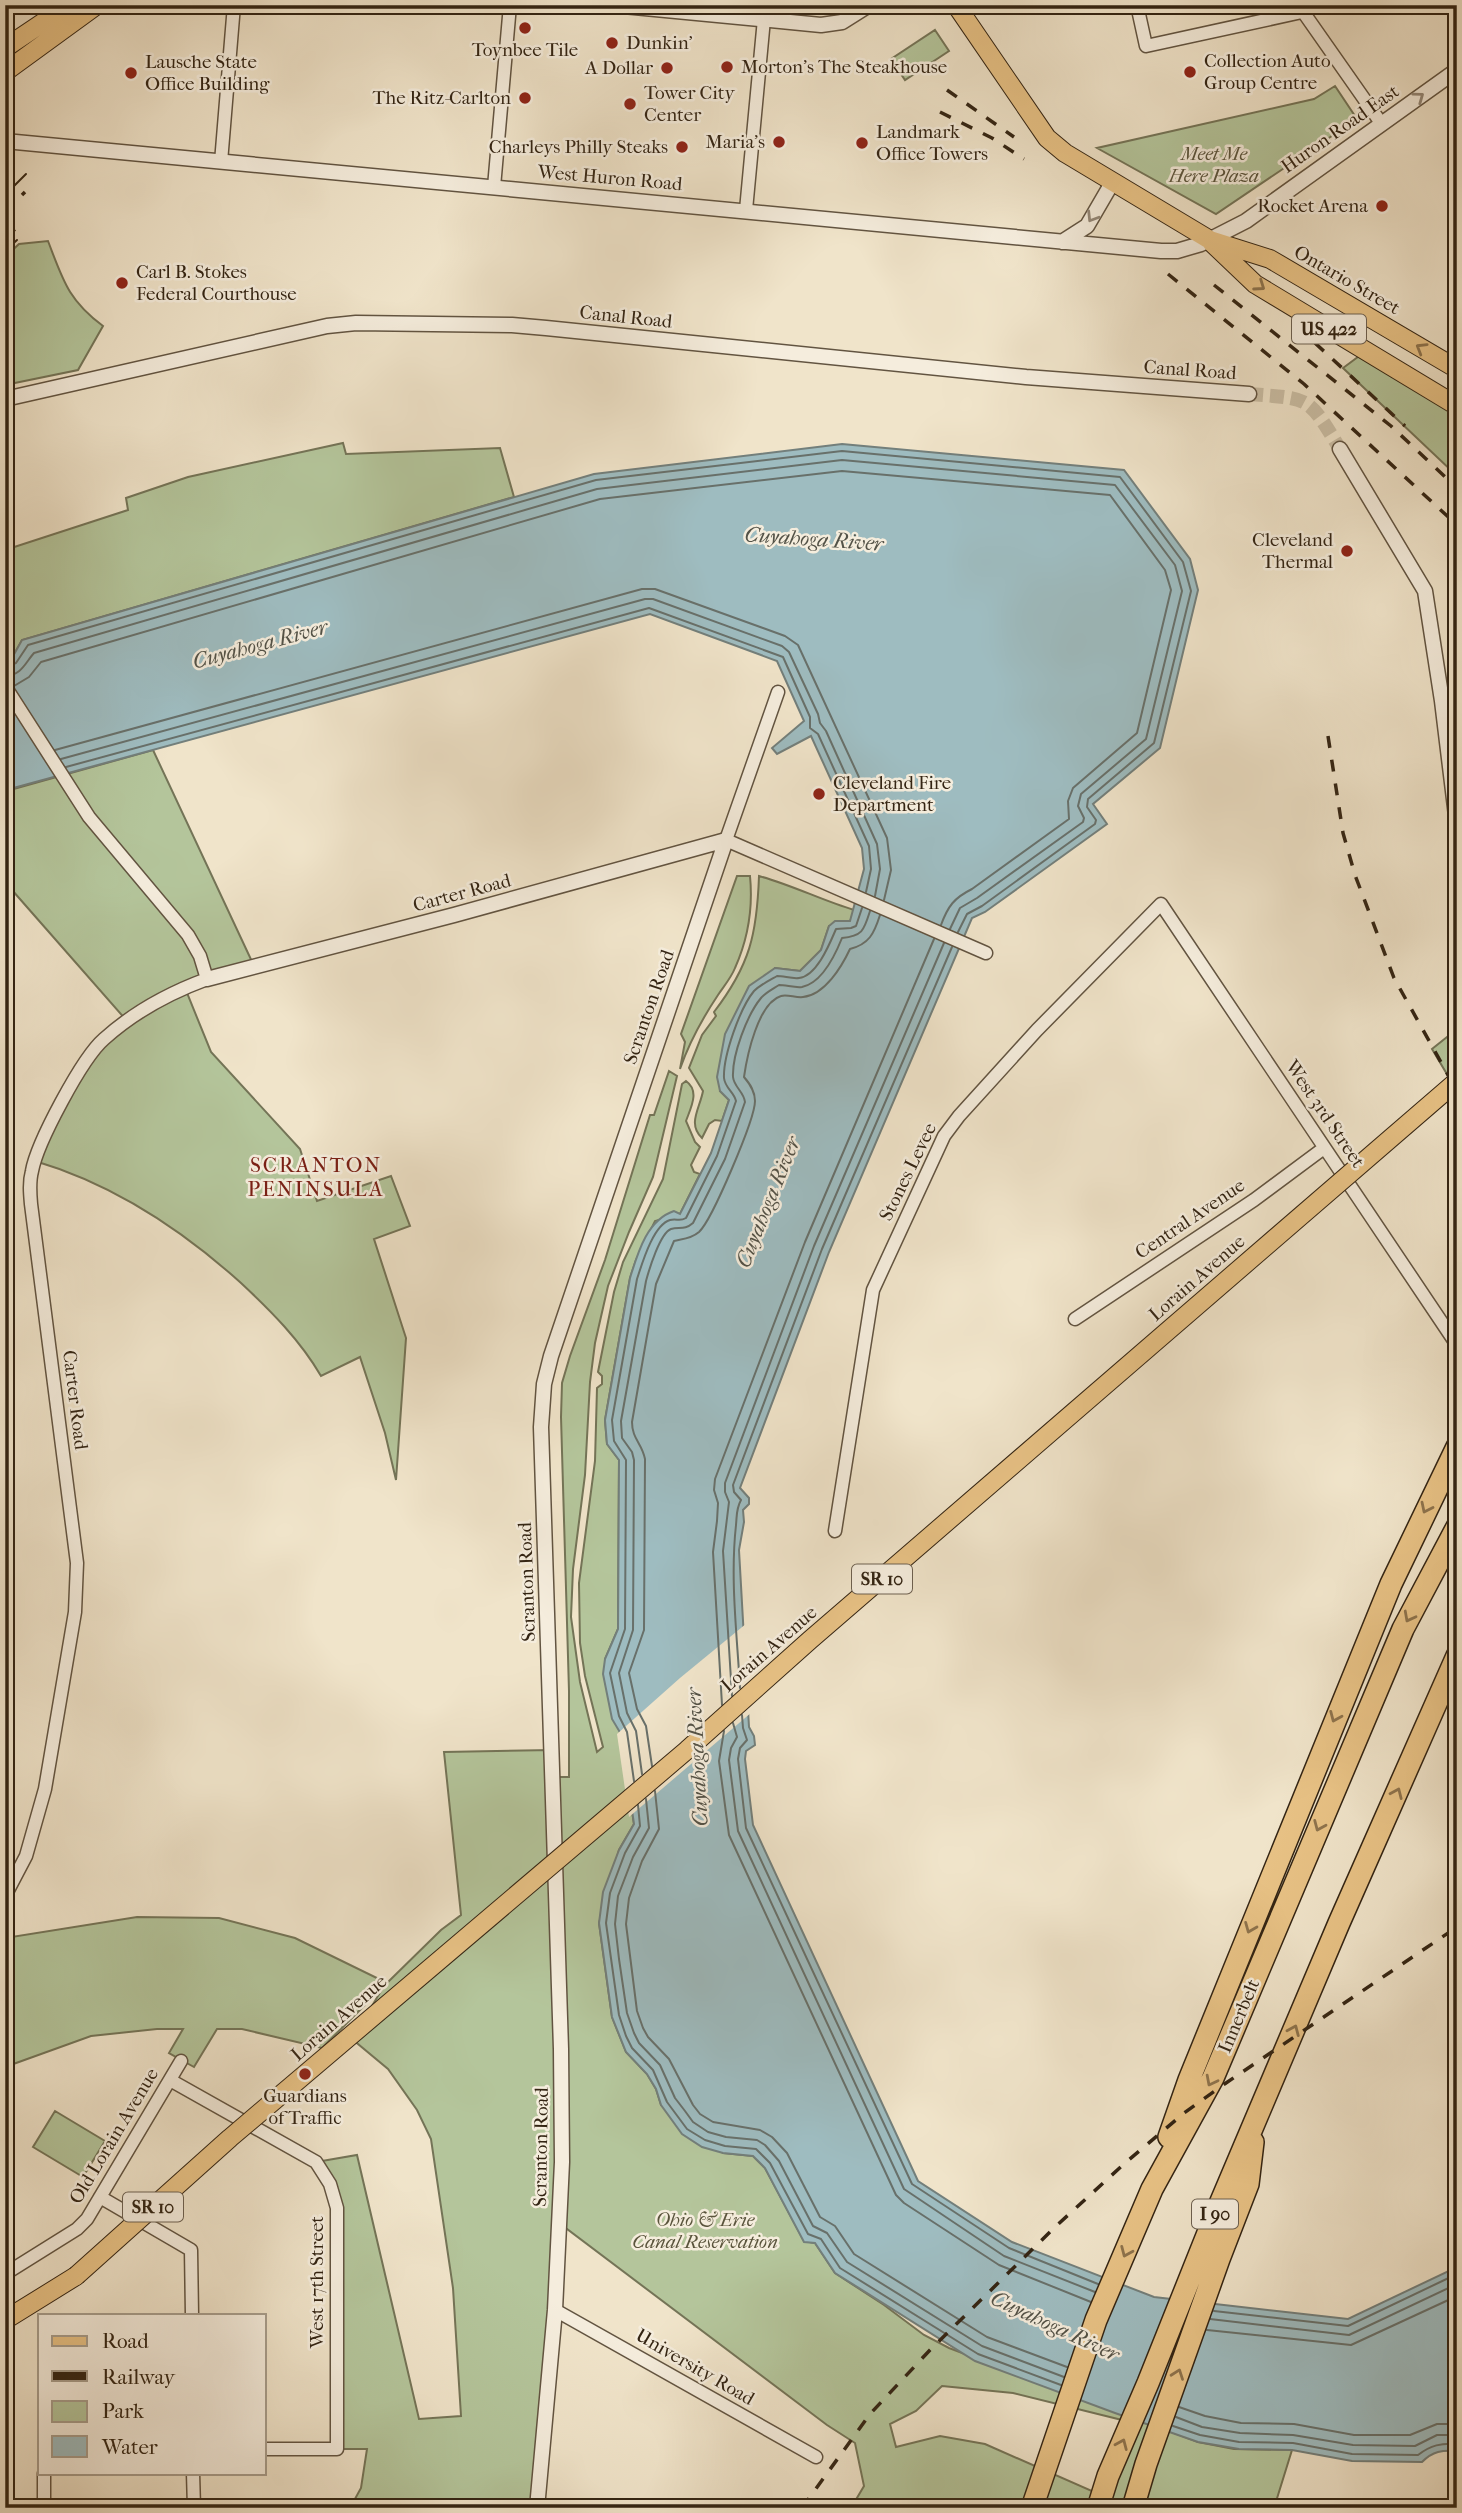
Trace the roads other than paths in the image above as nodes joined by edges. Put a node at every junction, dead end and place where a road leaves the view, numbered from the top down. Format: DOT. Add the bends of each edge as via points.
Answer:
graph roads {
  1 [pos="69,5"];
  2 [pos="97,5"];
  3 [pos="234,5"];
  4 [pos="510,5"];
  5 [pos="613,5"];
  6 [pos="869,5"];
  7 [pos="956,5"];
  8 [pos="1137,5"];
  9 [pos="1300,9"];
  10 [pos="764,19"];
  11 [pos="5,48"];
  12 [pos="1457,70"];
  13 [pos="5,72"];
  14 [pos="1381,123"];
  15 [pos="5,141"];
  16 [pos="221,162"];
  17 [pos="1112,183"];
  18 [pos="494,187"];
  19 [pos="746,210"];
  20 [pos="1210,240"];
  21 [pos="1062,242"];
  22 [pos="1457,369"];
  23 [pos="1249,394"];
  24 [pos="5,398"];
  25 [pos="1457,406"];
  26 [pos="1340,449"];
  27 [pos="5,686"];
  28 [pos="778,692"];
  29 [pos="1457,824"];
  30 [pos="726,840"];
  31 [pos="1161,904"];
  32 [pos="986,953"];
  33 [pos="207,979"];
  34 [pos="1457,1081"];
  35 [pos="1324,1148"];
  36 [pos="1075,1319"];
  37 [pos="1457,1345"];
  38 [pos="1457,1447"];
  39 [pos="1457,1511"];
  40 [pos="1457,1527"];
  41 [pos="835,1531"];
  42 [pos="1441,1557"];
  43 [pos="1457,1657"];
  44 [pos="5,1896"];
  45 [pos="181,2061"];
  46 [pos="170,2080"];
  47 [pos="1256,2120"];
  48 [pos="1152,2189"];
  49 [pos="100,2197"];
  50 [pos="5,2274"];
  51 [pos="555,2310"];
  52 [pos="192,2314"];
  53 [pos="5,2320"];
  54 [pos="266,2449"];
  55 [pos="816,2457"];
  56 [pos="44,2474"];
  57 [pos="193,2474"];
  58 [pos="44,2508"];
  59 [pos="194,2508"];
  60 [pos="537,2508"];
  61 [pos="1032,2508"];
  62 [pos="1098,2508"];
  63 [pos="1133,2508"];
  1 -- 11 [label="main road"];
  2 -- 13 [label="main road"];
  3 -- 16 [label="street"];
  4 -- 18 [label="street"];
  5 -- 10 [label="street"];
  6 -- 10 [label="street" via="836,24"];
  7 -- 17 [label="main road, Ontario Street / US 422" via="1047,138"];
  8 -- 9 [label="street" via="1146,46"];
  9 -- 14 [label="street"];
  10 -- 19 [label="street"];
  14 -- 12 [label="street, Huron Road East, one-way"];
  14 -- 20 [label="street, Huron Road East"];
  15 -- 16 [label="street, West Huron Road"];
  16 -- 18 [label="street, West Huron Road"];
  17 -- 20 [label="main road, Ontario Street / US 422"];
  17 -- 21 [label="street, one-way" via="1087,226"];
  18 -- 19 [label="street, West Huron Road"];
  19 -- 21 [label="street, West Huron Road"];
  20 -- 21 [label="street, West Huron Road" via="1169,251"];
  22 -- 20 [label="main road, Ontario Street / US 422, one-way" via="1270,259"];
  20 -- 25 [label="main road, Ontario Street / US 422, one-way" via="1255,284"];
  23 -- 24 [label="street, Canal Road" via="1026,377 512,325 356,323"];
  26 -- 29 [label="street" via="1425,591"];
  27 -- 33 [label="street" via="89,817 188,935"];
  28 -- 30 [label="street, Scranton Road"];
  30 -- 32 [label="street"];
  30 -- 33 [label="street, Carter Road"];
  30 -- 51 [label="street, Scranton Road" via="544,1384 541,1427 561,2049 562,2162"];
  31 -- 35 [label="street, West 3rd Street"];
  31 -- 41 [label="street, Stones Levee" via="1037,1030 944,1136 873,1290"];
  33 -- 44 [label="street, Carter Road" via="150,1005 102,1040 51,1122 32,1169 31,1204 78,1586 39,1816 26,1856"];
  34 -- 53 [label="main road, Lorain Avenue / SR 10, bridge" via="687,1750 230,2138 76,2276"];
  35 -- 36 [label="street, Central Avenue"];
  35 -- 37 [label="street, West 3rd Street"];
  38 -- 48 [label="highway, one-way" via="1391,1584 1335,1718 1189,2080"];
  39 -- 42 [label="highway"];
  40 -- 42 [label="highway, Innerbelt"];
  42 -- 48 [label="highway, Innerbelt, one-way" via="1398,1641 1213,2078"];
  47 -- 43 [label="highway, I 90, one-way"];
  45 -- 46 [label="street, Old Lorain Avenue"];
  46 -- 49 [label="street, Old Lorain Avenue"];
  46 -- 54 [label="street, West 17th Street" via="316,2162 330,2184 337,2208 337,2449"];
  62 -- 47 [label="highway, I 90, one-way"];
  63 -- 47 [label="highway, one-way" via="1248,2184"];
  48 -- 61 [label="highway, Innerbelt, one-way" via="1096,2320"];
  49 -- 50 [label="street, Old Lorain Avenue" via="77,2229"];
  49 -- 52 [label="street" via="191,2250"];
  51 -- 55 [label="street, University Road"];
  51 -- 60 [label="street, Scranton Road"];
  56 -- 58 [label="street"];
  57 -- 59 [label="street"];
}
